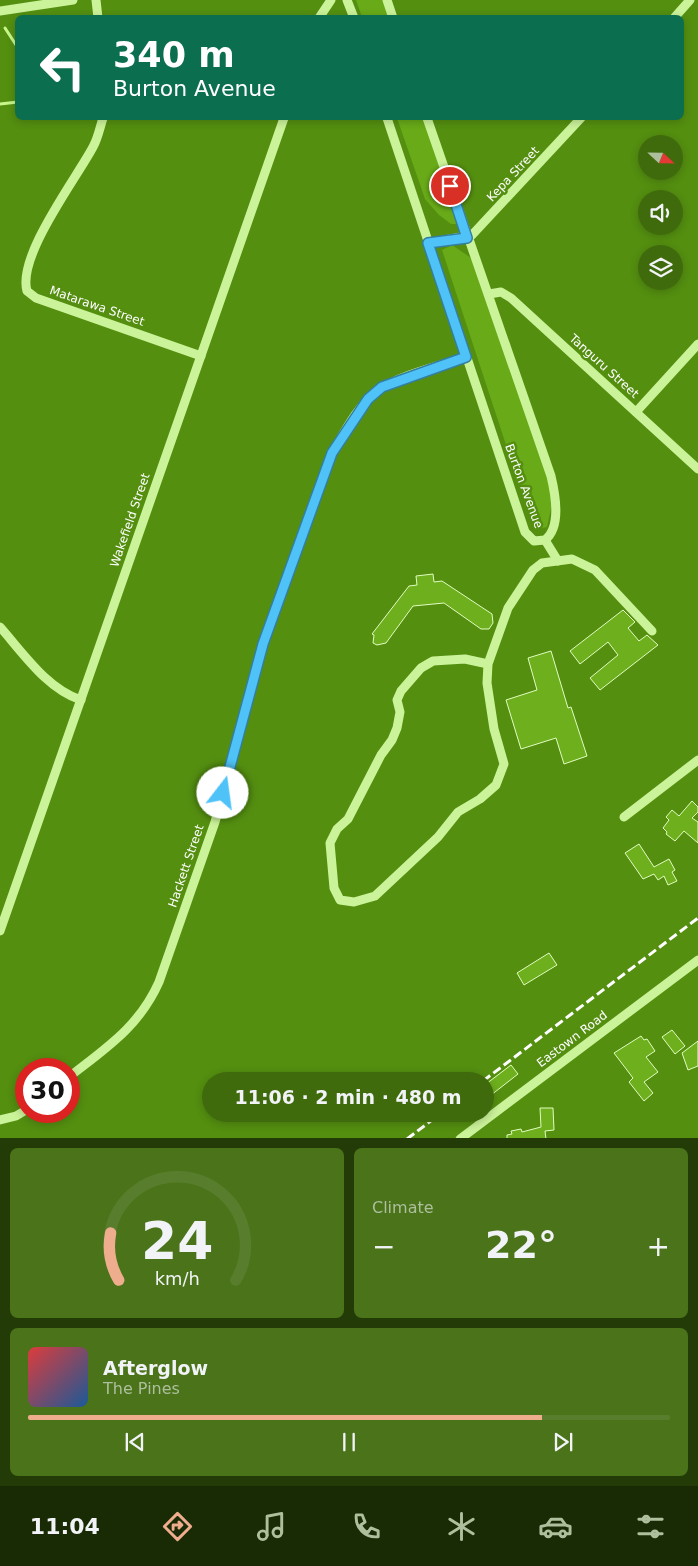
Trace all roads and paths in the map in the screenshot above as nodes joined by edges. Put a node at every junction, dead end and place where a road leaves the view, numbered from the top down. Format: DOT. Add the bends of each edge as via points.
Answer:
graph roads {
  1 [pos="73,0"];
  2 [pos="96,0"];
  3 [pos="331,0"];
  4 [pos="347,0"];
  5 [pos="387,0"];
  6 [pos="690,0"];
  7 [pos="0,11"];
  8 [pos="98,15"];
  9 [pos="321,15"];
  10 [pos="353,15"];
  11 [pos="392,15"];
  12 [pos="677,15"];
  13 [pos="102,120"];
  14 [pos="283,120"];
  15 [pos="388,120"];
  16 [pos="428,120"];
  17 [pos="580,120"];
  18 [pos="467,238"];
  19 [pos="428,243"];
  20 [pos="489,294"];
  21 [pos="698,344"];
  22 [pos="201,356"];
  23 [pos="466,357"];
  24 [pos="636,412"];
  25 [pos="698,469"];
  26 [pos="545,540"];
  27 [pos="558,561"];
  28 [pos="0,627"];
  29 [pos="652,631"];
  30 [pos="488,664"];
  31 [pos="81,700"];
  32 [pos="698,760"];
  33 [pos="624,817"];
  34 [pos="0,931"];
  35 [pos="698,960"];
  36 [pos="80,1068"];
  37 [pos="15,1116"];
  38 [pos="0,1120"];
  39 [pos="460,1138"];
  1 -- 7 [label="street"];
  2 -- 8 [label="street"];
  3 -- 9 [label="street"];
  4 -- 10 [label="street"];
  5 -- 11 [label="street"];
  6 -- 12 [label="street"];
  13 -- 22 [label="street, Matarawa Street" via="94,145 38,239 25,279 27,291 36,298"];
  14 -- 22 [label="street, Wakefield Street"];
  15 -- 19 [label="street, Burton Avenue"];
  16 -- 18 [label="street, Burton Avenue"];
  17 -- 18 [label="street, Kepa Street"];
  18 -- 19 [label="street"];
  18 -- 20 [label="street, Burton Avenue"];
  19 -- 23 [label="street, Burton Avenue"];
  20 -- 24 [label="street, Tanguru Street" via="501,292 511,298"];
  20 -- 26 [label="street, Burton Avenue" via="555,492 554,527"];
  21 -- 24 [label="street"];
  22 -- 31 [label="street, Wakefield Street"];
  23 -- 26 [label="street, Burton Avenue" via="525,532 534,541"];
  23 -- 36 [label="street, Hackett Street" via="382,387 368,399 332,453 263,644 215,822 159,982 136,1022"];
  24 -- 25 [label="street, Tanguru Street"];
  26 -- 27 [label="street"];
  27 -- 29 [label="street" via="572,559 595,570"];
  27 -- 30 [label="street" via="542,563 533,570 508,608"];
  28 -- 31 [label="street" via="47,679 66,694"];
  30 -- 30 [label="street" via="487,683 494,728 504,764 496,785 458,812 438,837 375,896 354,902 340,900 334,888 330,843 337,829 348,819 392,740 400,712 397,700 401,691 416,673 433,661 465,659"];
  31 -- 34 [label="street, Wakefield Street"];
  32 -- 33 [label="street"];
  35 -- 39 [label="street, Eastown Road"];
  37 -- 38 [label="street"];
}
